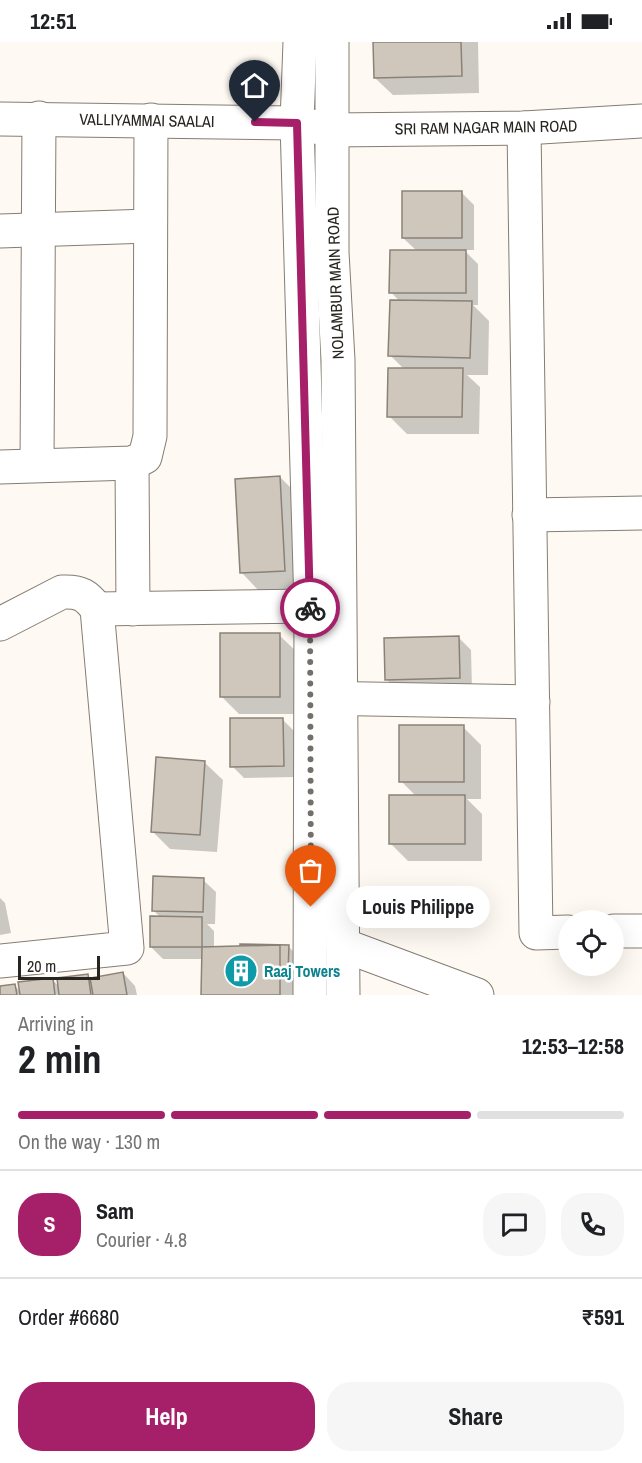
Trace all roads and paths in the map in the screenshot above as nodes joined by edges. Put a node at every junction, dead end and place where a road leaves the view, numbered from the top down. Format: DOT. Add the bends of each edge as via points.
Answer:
graph roads {
  1 [pos="300,42"];
  2 [pos="332,42"];
  3 [pos="0,118"];
  4 [pos="39,118"];
  5 [pos="151,120"];
  6 [pos="642,121"];
  7 [pos="297,123"];
  8 [pos="524,128"];
  9 [pos="330,130"];
  10 [pos="149,226"];
  11 [pos="0,231"];
  12 [pos="38,231"];
  13 [pos="132,463"];
  14 [pos="38,465"];
  15 [pos="0,467"];
  16 [pos="642,513"];
  17 [pos="529,515"];
  18 [pos="310,606"];
  19 [pos="98,609"];
  20 [pos="133,609"];
  21 [pos="0,624"];
  22 [pos="326,698"];
  23 [pos="533,702"];
  24 [pos="624,931"];
  25 [pos="642,931"];
  26 [pos="558,932"];
  27 [pos="343,945"];
  28 [pos="0,961"];
  29 [pos="310,995"];
  30 [pos="343,995"];
  31 [pos="477,995"];
  1 -- 7 [label="street"];
  2 -- 9 [label="street, NOLAMBUR MAIN ROAD"];
  3 -- 4 [label="street, VALLIYAMMAI SAALAI"];
  4 -- 5 [label="street, VALLIYAMMAI SAALAI"];
  4 -- 12 [label="street"];
  5 -- 7 [label="street, VALLIYAMMAI SAALAI"];
  5 -- 10 [label="street"];
  6 -- 8 [label="street, SRI RAM NAGAR MAIN ROAD"];
  7 -- 9 [label="street, VALLIYAMMAI SAALAI"];
  7 -- 18 [label="street"];
  8 -- 9 [label="street, SRI RAM NAGAR MAIN ROAD"];
  8 -- 17 [label="street"];
  9 -- 22 [label="street, NOLAMBUR MAIN ROAD" via="339,360"];
  10 -- 12 [label="street"];
  10 -- 13 [label="street" via="150,436 145,457"];
  11 -- 12 [label="street"];
  12 -- 14 [label="street"];
  13 -- 14 [label="street"];
  13 -- 20 [label="street"];
  14 -- 15 [label="street"];
  16 -- 17 [label="street"];
  17 -- 23 [label="street"];
  18 -- 20 [label="street"];
  18 -- 22 [label="street"];
  19 -- 20 [label="street"];
  19 -- 21 [label="street" via="86,595 62,592"];
  19 -- 28 [label="street" via="127,948"];
  22 -- 23 [label="street"];
  22 -- 27 [label="street"];
  22 -- 29 [label="street"];
  23 -- 26 [label="street" via="536,933"];
  24 -- 25 [label="street"];
  27 -- 30 [label="street"];
  27 -- 31 [label="street"];
}
